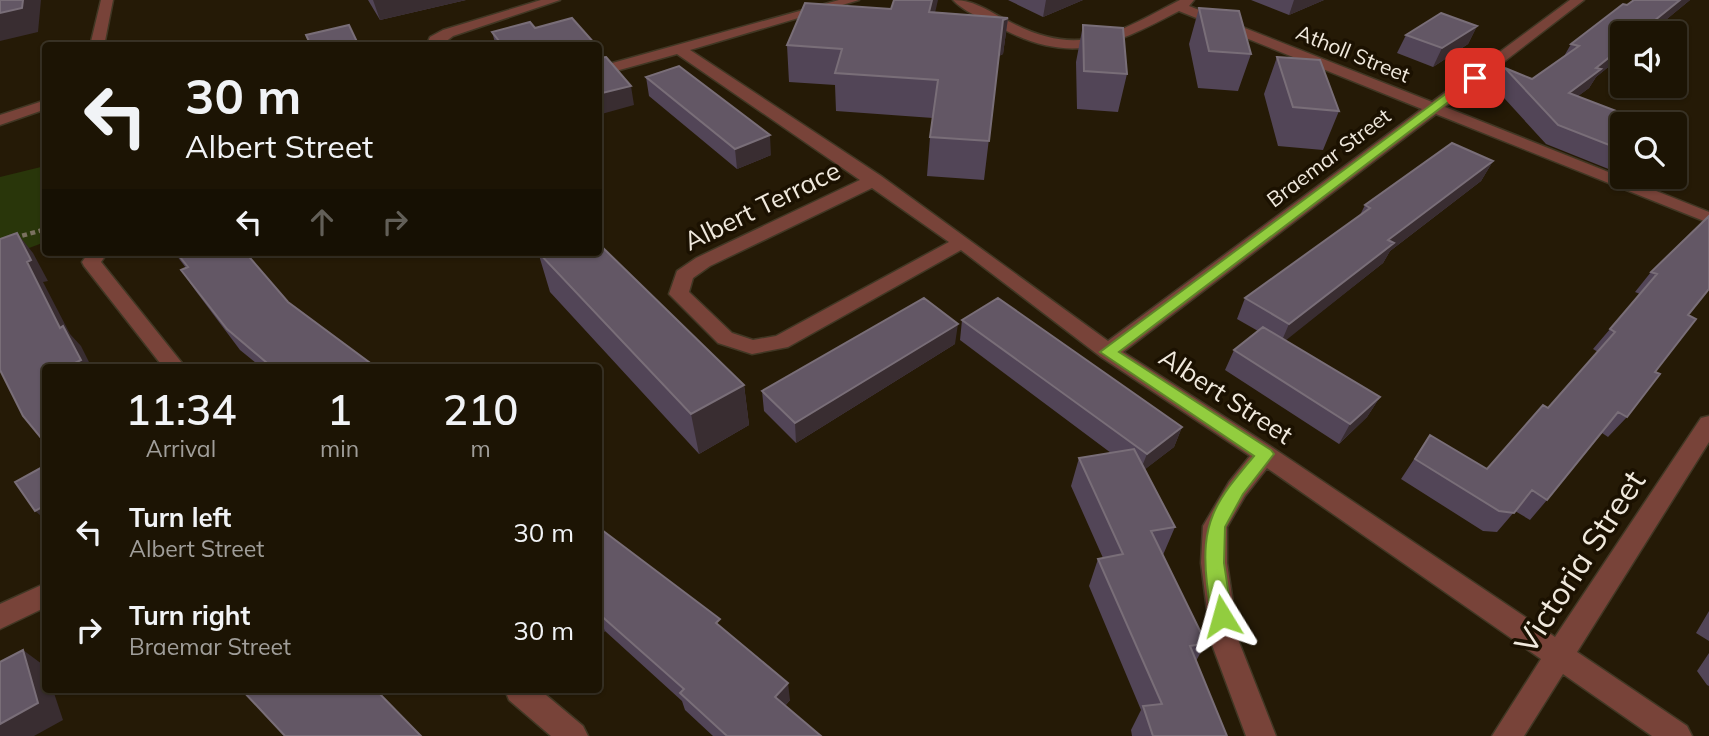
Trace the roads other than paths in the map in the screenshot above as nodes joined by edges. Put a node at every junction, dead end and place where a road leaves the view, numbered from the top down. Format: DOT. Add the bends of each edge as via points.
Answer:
graph roads {
  1 [pos="107,0"];
  2 [pos="554,0"];
  3 [pos="789,0"];
  4 [pos="853,0"];
  5 [pos="959,0"];
  6 [pos="1578,0"];
  7 [pos="1184,3"];
  8 [pos="806,13"];
  9 [pos="98,42"];
  10 [pos="434,42"];
  11 [pos="679,49"];
  12 [pos="602,71"];
  13 [pos="42,105"];
  14 [pos="1433,109"];
  15 [pos="0,120"];
  16 [pos="875,180"];
  17 [pos="1709,218"];
  18 [pos="962,242"];
  19 [pos="95,257"];
  20 [pos="1108,352"];
  21 [pos="173,364"];
  22 [pos="1709,424"];
  23 [pos="1265,454"];
  24 [pos="42,596"];
  25 [pos="0,617"];
  26 [pos="1558,656"];
  27 [pos="523,693"];
  28 [pos="573,736"];
  29 [pos="1261,736"];
  30 [pos="1507,736"];
  31 [pos="1677,736"];
  1 -- 9 [label="street"];
  2 -- 10 [label="street" via="448,33"];
  3 -- 8 [label="street"];
  4 -- 8 [label="street"];
  5 -- 7 [label="street" via="1027,35 1072,46 1114,37"];
  6 -- 14 [label="street, Braemar Street"];
  7 -- 14 [label="street, Atholl Street"];
  8 -- 11 [label="street"];
  11 -- 12 [label="street"];
  11 -- 16 [label="street, Albert Street"];
  13 -- 15 [label="street"];
  14 -- 17 [label="street, Atholl Street"];
  14 -- 20 [label="street, Braemar Street"];
  16 -- 18 [label="street, Albert Street"];
  16 -- 18 [label="street, Albert Terrace" via="703,262 684,275 679,294 724,338 752,347 781,342"];
  18 -- 20 [label="street, Albert Street"];
  19 -- 21 [label="street"];
  20 -- 23 [label="street, Albert Street"];
  22 -- 26 [label="street, Victoria Street"];
  23 -- 26 [label="street, Albert Street"];
  23 -- 29 [label="street" via="1216,526 1214,563 1225,642"];
  24 -- 25 [label="street"];
  26 -- 30 [label="street, Victoria Street"];
  26 -- 31 [label="street, Albert Street"];
  27 -- 28 [label="street"];
}
